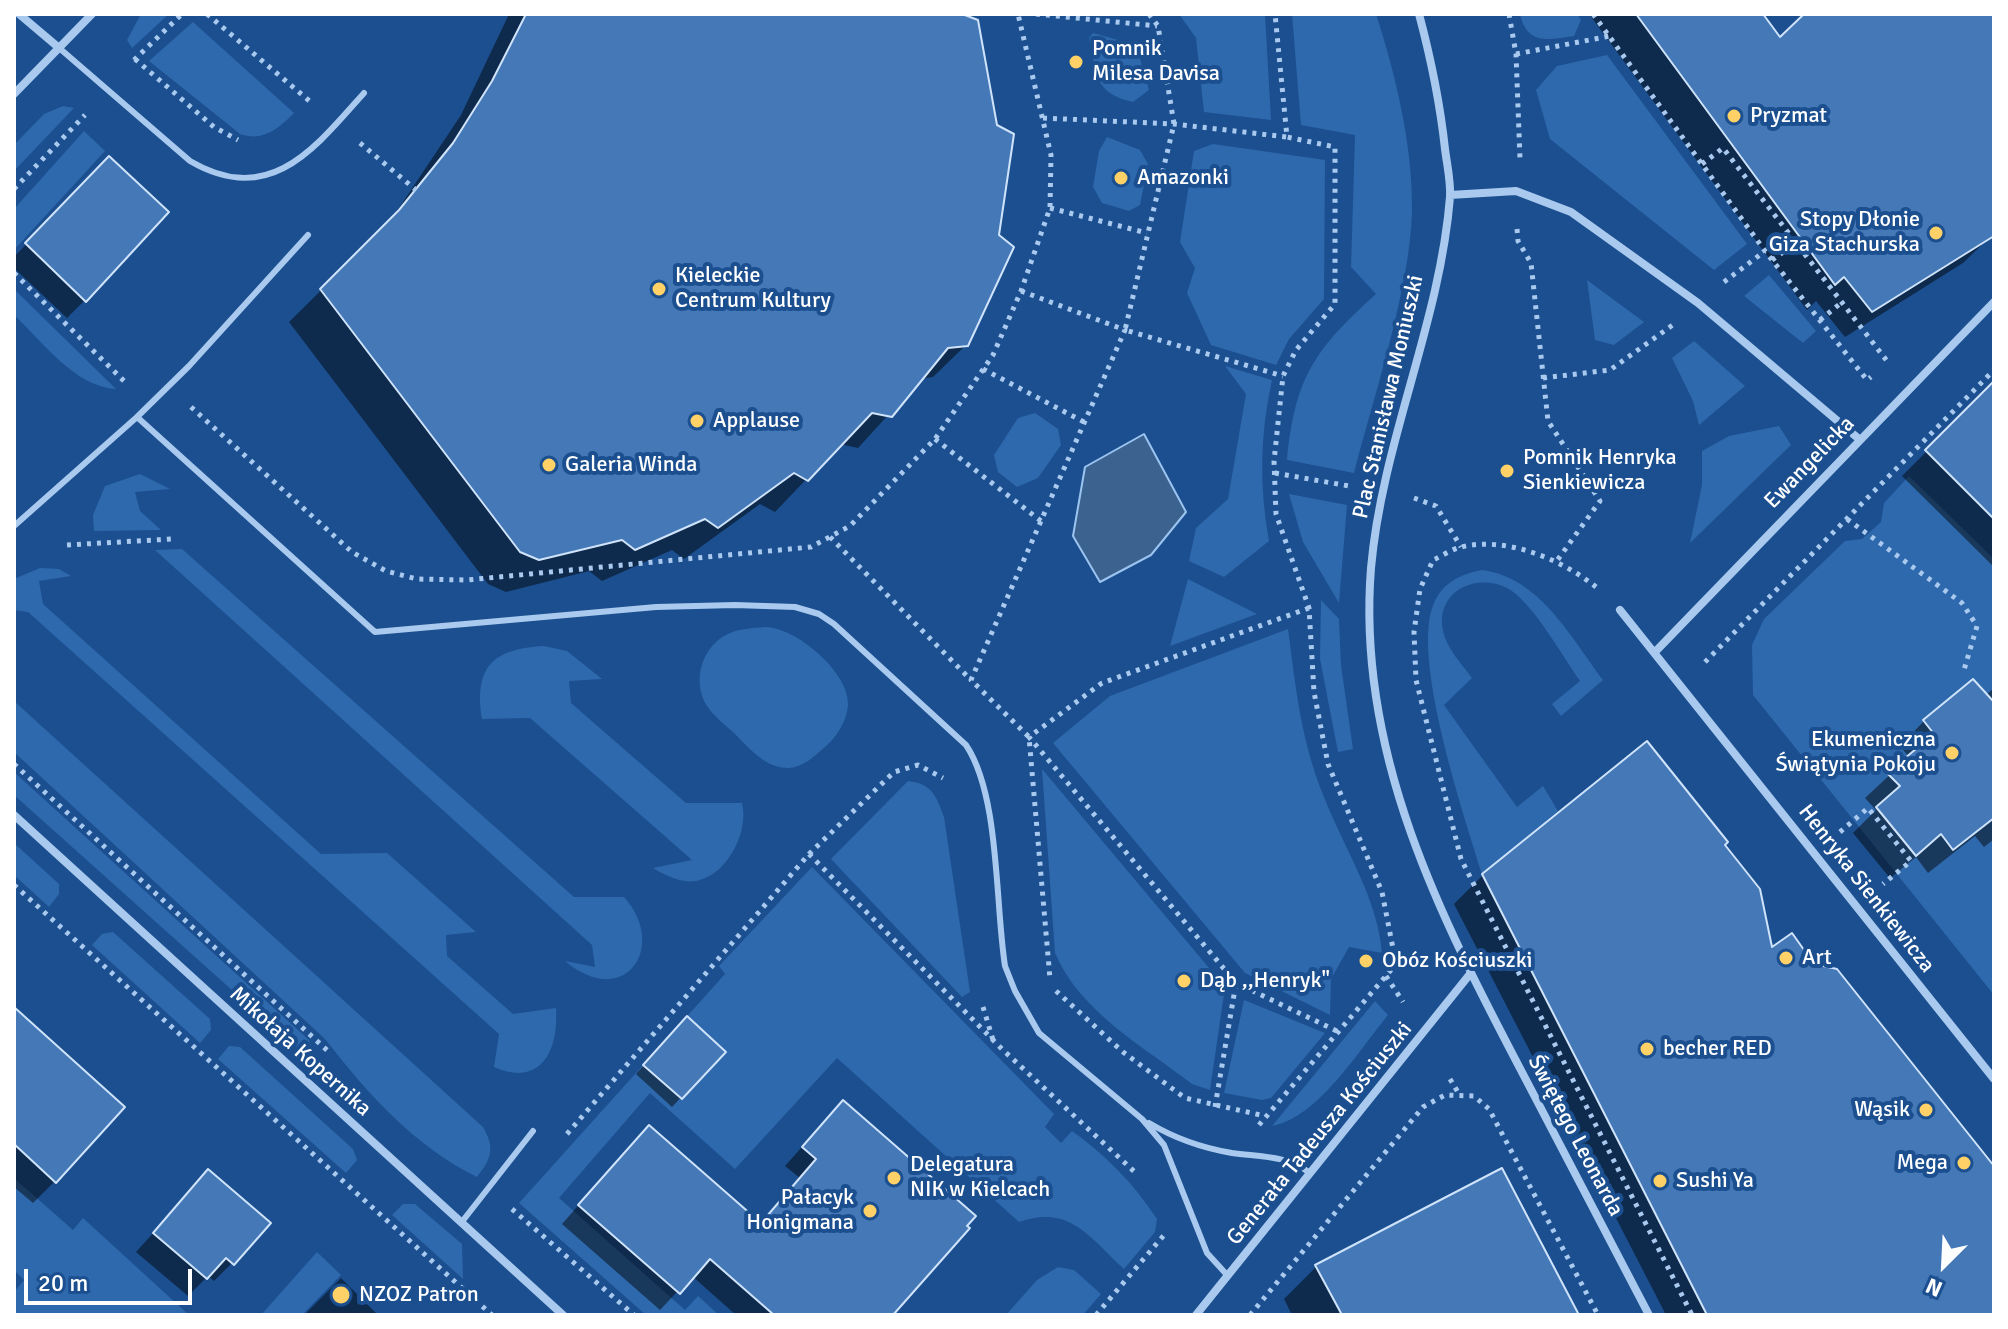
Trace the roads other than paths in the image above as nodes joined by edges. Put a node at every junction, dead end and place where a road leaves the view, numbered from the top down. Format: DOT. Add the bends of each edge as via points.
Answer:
graph roads {
  1 [pos="19,14"];
  2 [pos="92,14"];
  3 [pos="1419,14"];
  4 [pos="58,47"];
  5 [pos="364,93"];
  6 [pos="14,94"];
  7 [pos="1450,195"];
  8 [pos="308,235"];
  9 [pos="1994,302"];
  10 [pos="137,417"];
  11 [pos="1859,439"];
  12 [pos="14,526"];
  13 [pos="1620,610"];
  14 [pos="1655,652"];
  15 [pos="14,815"];
  16 [pos="1470,974"];
  17 [pos="1994,1079"];
  18 [pos="1142,1119"];
  19 [pos="533,1131"];
  20 [pos="1311,1174"];
  21 [pos="460,1223"];
  22 [pos="1228,1276"];
  23 [pos="563,1315"];
  24 [pos="1196,1315"];
  25 [pos="1649,1315"];
  1 -- 4 [label="street"];
  2 -- 4 [label="street"];
  3 -- 7 [label="street, Plac Stanisława Moniuszki" via="1438,86"];
  4 -- 5 [label="lane" via="190,161 235,177 292,166"];
  4 -- 6 [label="street"];
  7 -- 11 [label="street" via="1516,191 1571,212 1698,303"];
  7 -- 16 [label="street, Plac Stanisława Moniuszki" via="1435,281 1382,491 1371,570 1375,683 1391,772 1430,888"];
  8 -- 10 [label="lane"];
  9 -- 11 [label="street, Ewangelicka"];
  10 -- 12 [label="lane"];
  10 -- 18 [label="lane" via="375,632 735,605 795,607 834,624 976,759 987,796 1003,955 1015,991 1039,1033"];
  11 -- 14 [label="street, Ewangelicka"];
  13 -- 14 [label="street, Henryka Sienkiewicza"];
  14 -- 17 [label="street, Henryka Sienkiewicza"];
  15 -- 21 [label="street, Mikołaja Kopernika"];
  16 -- 20 [label="street, Generała Tadeusza Kościuszki"];
  16 -- 25 [label="street, Świętego Leonarda"];
  18 -- 20 [label="lane" via="1199,1145 1286,1158"];
  18 -- 22 [label="lane" via="1172,1158 1207,1253"];
  19 -- 21 [label="lane"];
  20 -- 22 [label="street, Generała Tadeusza Kościuszki"];
  21 -- 23 [label="street, Mikołaja Kopernika"];
  22 -- 24 [label="street, Generała Tadeusza Kościuszki"];
}
